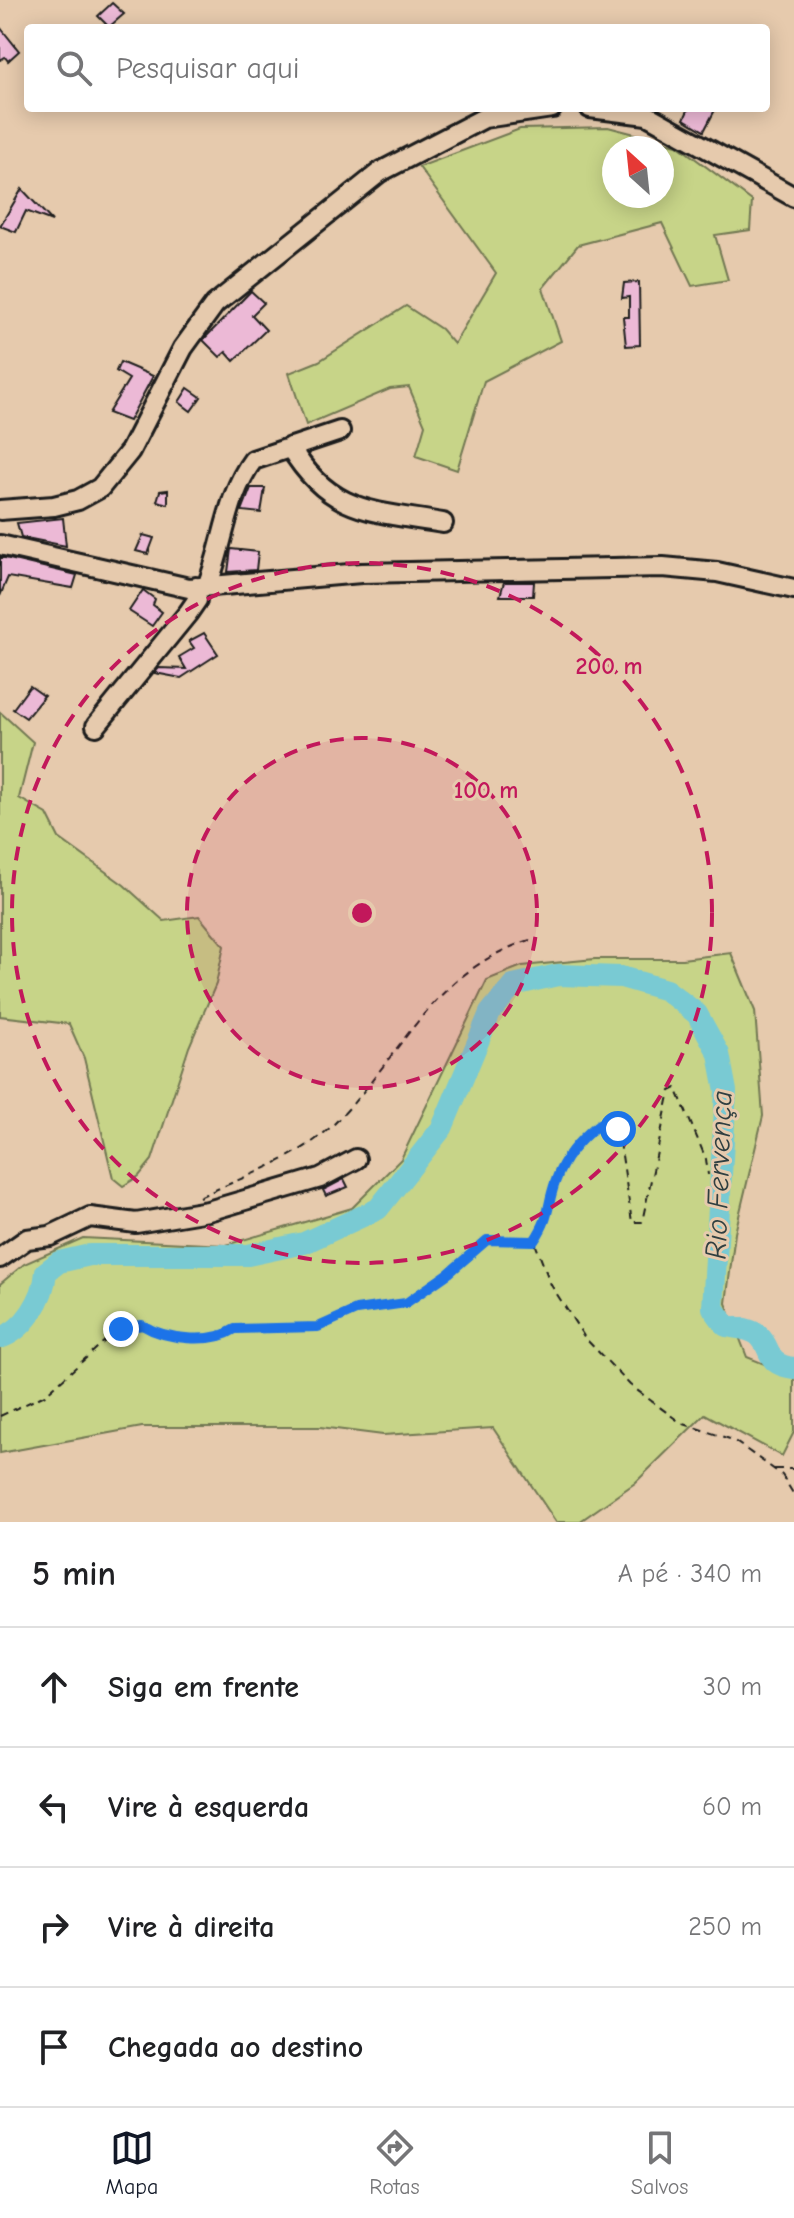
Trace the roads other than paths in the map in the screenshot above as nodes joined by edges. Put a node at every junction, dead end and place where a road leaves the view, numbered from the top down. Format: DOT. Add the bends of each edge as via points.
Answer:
graph roads {
  1 [pos="525,112"];
  2 [pos="623,112"];
  3 [pos="794,197"];
  4 [pos="340,431"];
  5 [pos="290,447"];
  6 [pos="0,510"];
  7 [pos="443,523"];
  8 [pos="0,545"];
  9 [pos="202,587"];
  10 [pos="794,589"];
  11 [pos="96,726"];
  12 [pos="356,1159"];
  13 [pos="0,1258"];
  1 -- 6 [label="street" via="484,118 380,172 215,304 183,348 130,451 100,488 54,506"];
  2 -- 3 [label="street" via="647,115"];
  4 -- 5 [label="street"];
  5 -- 7 [label="street" via="321,489 346,502"];
  5 -- 9 [label="street" via="253,460 243,473"];
  8 -- 9 [label="street"];
  9 -- 10 [label="street" via="361,573 663,567 717,572"];
  9 -- 11 [label="street" via="188,613"];
  12 -- 13 [label="street" via="320,1178 208,1211 136,1223 90,1217 50,1236 27,1239"];
}
